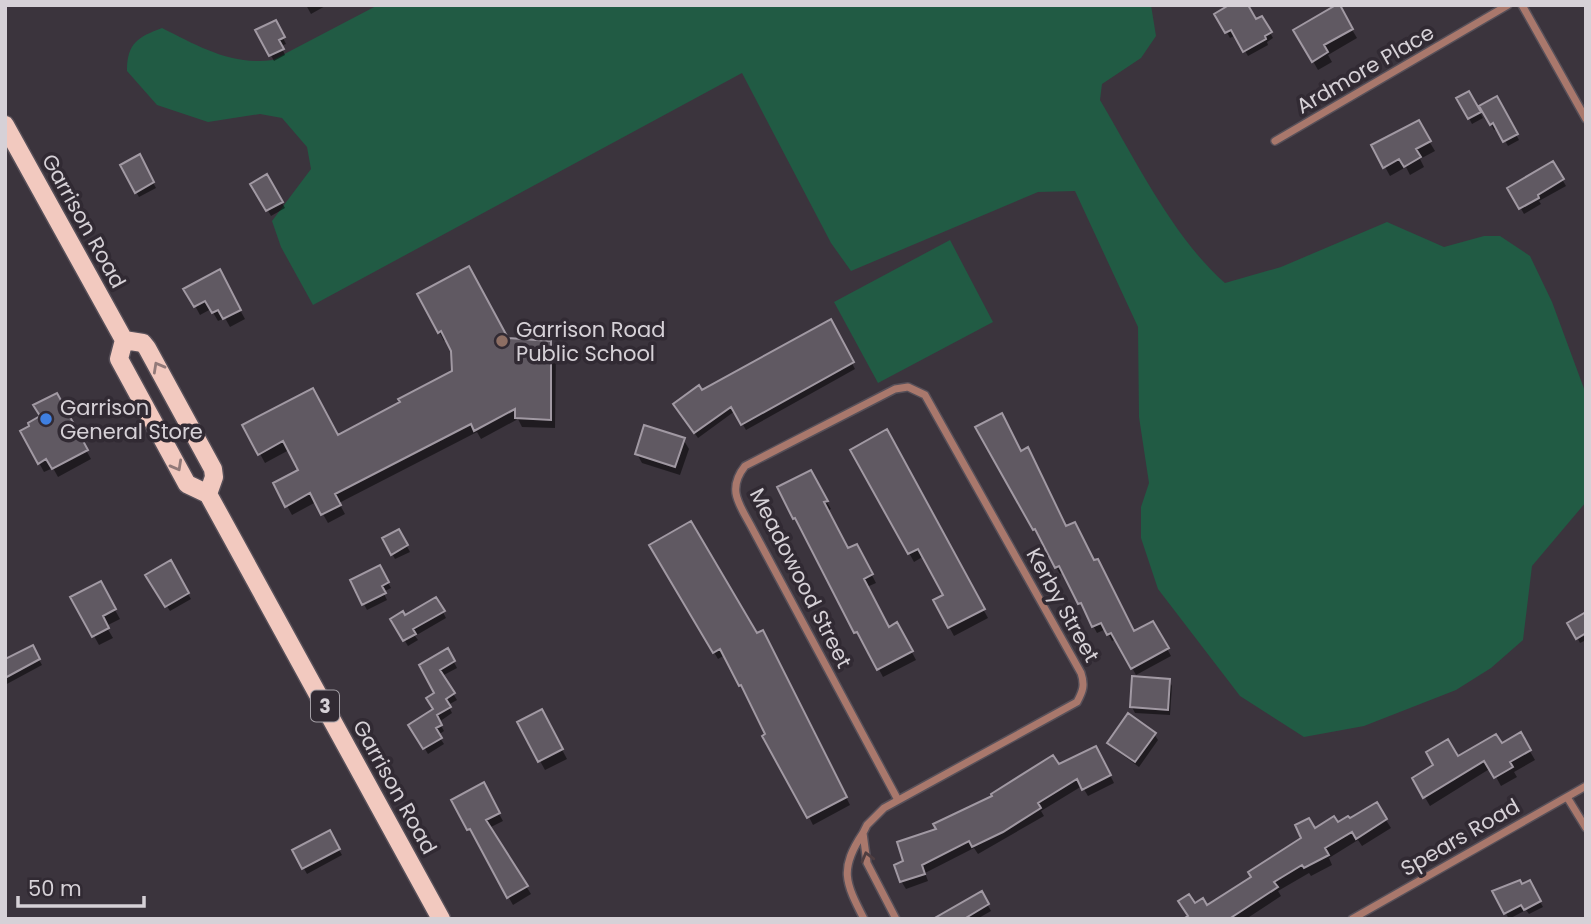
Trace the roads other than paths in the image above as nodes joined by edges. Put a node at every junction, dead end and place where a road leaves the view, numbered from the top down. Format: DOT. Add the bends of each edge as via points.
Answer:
graph roads {
  1 [pos="1508,5"];
  2 [pos="1521,5"];
  3 [pos="1586,119"];
  4 [pos="5,125"];
  5 [pos="1275,141"];
  6 [pos="124,340"];
  7 [pos="916,390"];
  8 [pos="208,494"];
  9 [pos="1586,786"];
  10 [pos="1567,797"];
  11 [pos="898,800"];
  12 [pos="1586,828"];
  13 [pos="863,833"];
  14 [pos="441,919"];
  15 [pos="864,919"];
  16 [pos="896,919"];
  17 [pos="1352,919"];
  1 -- 5 [label="street, Ardmore Place"];
  2 -- 3 [label="street"];
  4 -- 6 [label="main road, Garrison Road / 3"];
  6 -- 8 [label="main road, Garrison Road / 3, one-way" via="119,359 187,484"];
  8 -- 6 [label="main road, one-way" via="215,472 161,372 146,345"];
  7 -- 11 [label="street, Kerby Street" via="925,395 1084,684 1077,702"];
  7 -- 11 [label="street, Meadowood Street" via="895,389 746,466 735,484 739,503"];
  8 -- 14 [label="main road, Garrison Road / 3"];
  9 -- 10 [label="street, Spears Road"];
  10 -- 12 [label="street"];
  10 -- 17 [label="street, Spears Road"];
  11 -- 13 [label="street"];
  13 -- 15 [label="street" via="850,851 846,870 850,892"];
  16 -- 13 [label="street, one-way" via="867,863"];
}
